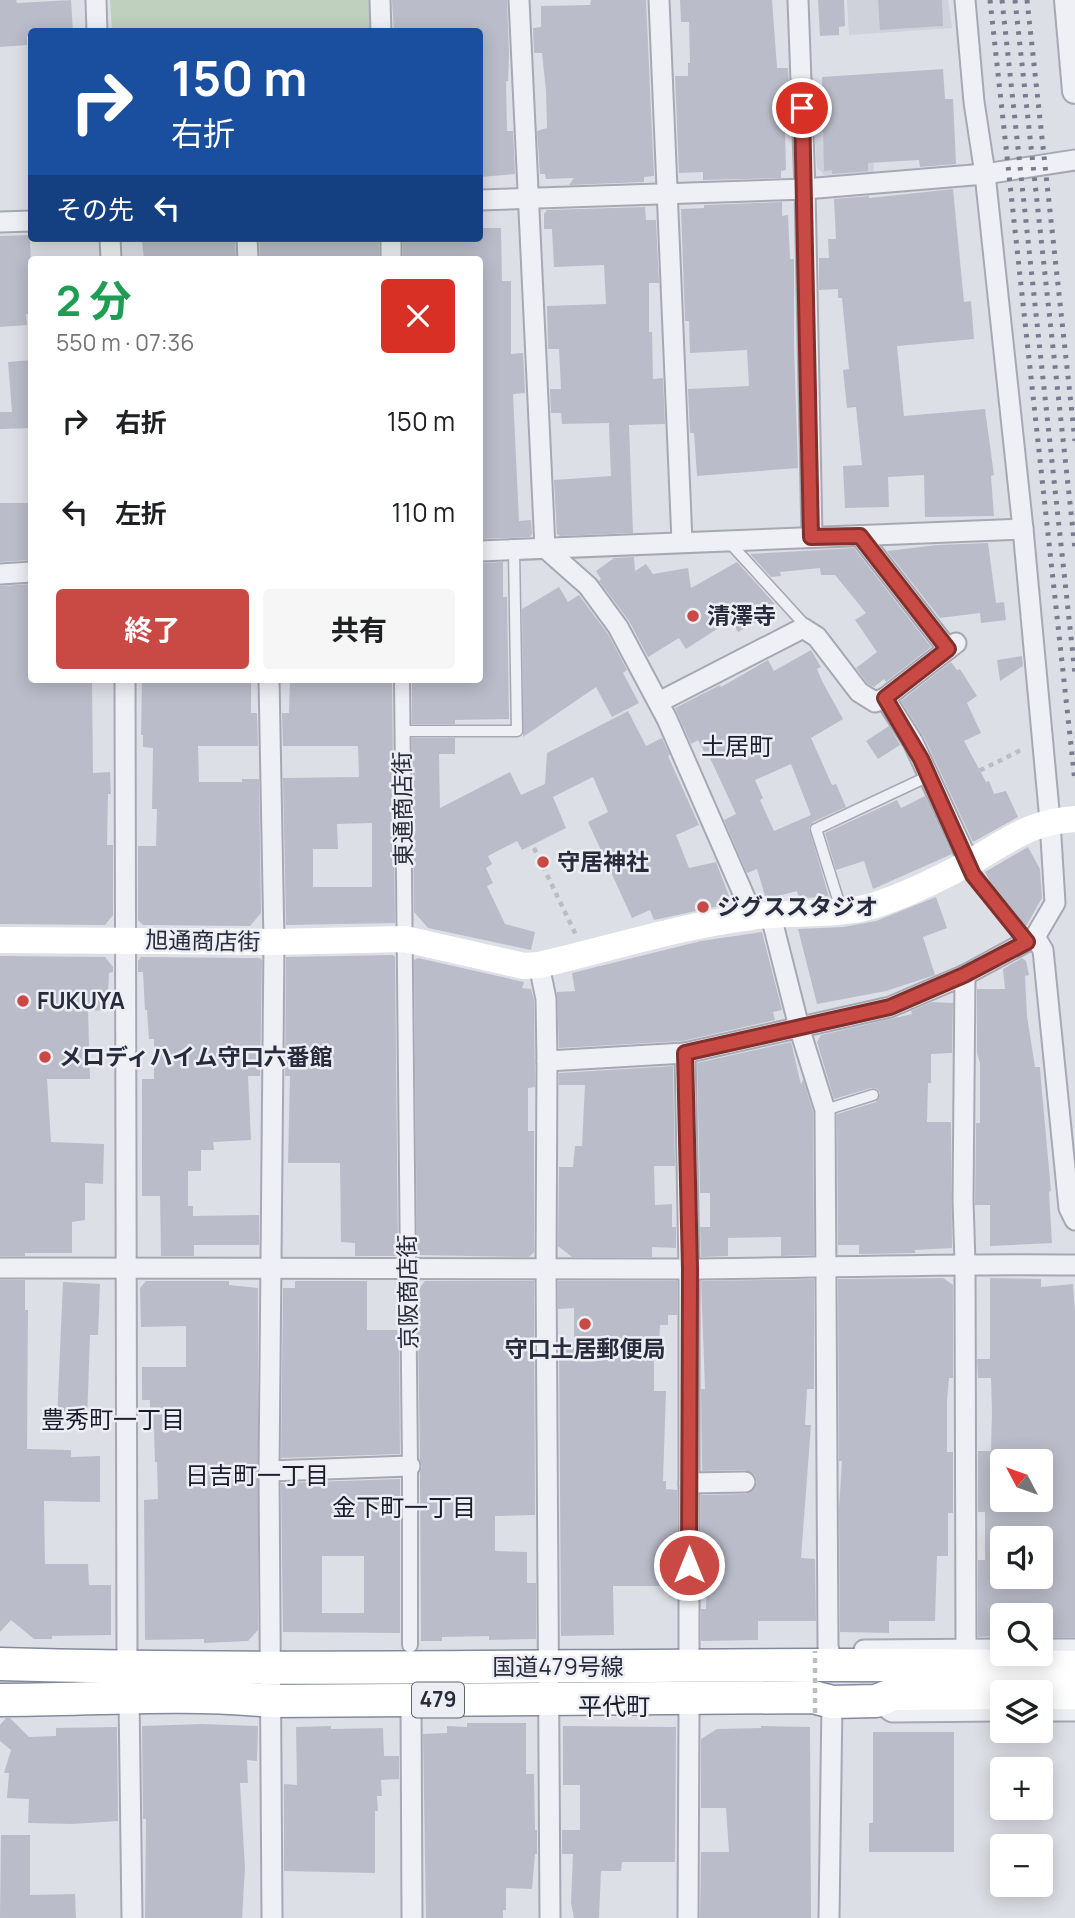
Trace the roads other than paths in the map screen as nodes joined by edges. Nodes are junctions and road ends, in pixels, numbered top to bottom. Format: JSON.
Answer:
{"nodes":[{"id":1,"x":96,"y":0,"type":"edge"},
{"id":2,"x":380,"y":0,"type":"edge"},
{"id":3,"x":519,"y":0,"type":"edge"},
{"id":4,"x":659,"y":0,"type":"edge"},
{"id":5,"x":798,"y":0,"type":"edge"},
{"id":6,"x":965,"y":0,"type":"edge"},
{"id":7,"x":1067,"y":0,"type":"edge"},
{"id":8,"x":97,"y":28,"type":"edge"},
{"id":9,"x":381,"y":28,"type":"edge"},
{"id":10,"x":1075,"y":75,"type":"edge"},
{"id":11,"x":1075,"y":160,"type":"edge"},
{"id":12,"x":985,"y":174,"type":"junction"},
{"id":13,"x":805,"y":189,"type":"junction"},
{"id":14,"x":667,"y":195,"type":"junction"},
{"id":15,"x":529,"y":197,"type":"junction"},
{"id":16,"x":483,"y":200,"type":"edge"},
{"id":17,"x":28,"y":220,"type":"edge"},
{"id":18,"x":0,"y":222,"type":"edge"},
{"id":19,"x":1023,"y":529,"type":"junction"},
{"id":20,"x":860,"y":536,"type":"junction"},
{"id":21,"x":811,"y":537,"type":"junction"},
{"id":22,"x":727,"y":541,"type":"junction"},
{"id":23,"x":682,"y":542,"type":"junction"},
{"id":24,"x":545,"y":548,"type":"junction"},
{"id":25,"x":514,"y":550,"type":"junction"},
{"id":26,"x":483,"y":551,"type":"edge"},
{"id":27,"x":28,"y":572,"type":"edge"},
{"id":28,"x":0,"y":574,"type":"edge"},
{"id":29,"x":803,"y":628,"type":"junction"},
{"id":30,"x":125,"y":683,"type":"edge"},
{"id":31,"x":270,"y":683,"type":"edge"},
{"id":32,"x":402,"y":683,"type":"edge"},
{"id":33,"x":885,"y":698,"type":"junction"},
{"id":34,"x":659,"y":702,"type":"junction"},
{"id":35,"x":402,"y":732,"type":"junction"},
{"id":36,"x":933,"y":784,"type":"junction"},
{"id":37,"x":1062,"y":820,"type":"edge"},
{"id":38,"x":969,"y":863,"type":"junction"},
{"id":39,"x":841,"y":910,"type":"junction"},
{"id":40,"x":762,"y":916,"type":"junction"},
{"id":41,"x":124,"y":939,"type":"junction"},
{"id":42,"x":405,"y":939,"type":"junction"},
{"id":43,"x":0,"y":940,"type":"edge"},
{"id":44,"x":1031,"y":940,"type":"junction"},
{"id":45,"x":274,"y":942,"type":"junction"},
{"id":46,"x":539,"y":965,"type":"junction"},
{"id":47,"x":964,"y":975,"type":"junction"},
{"id":48,"x":799,"y":1027,"type":"junction"},
{"id":49,"x":685,"y":1053,"type":"junction"},
{"id":50,"x":547,"y":1061,"type":"junction"},
{"id":51,"x":873,"y":1095,"type":"dead end"},
{"id":52,"x":825,"y":1110,"type":"junction"},
{"id":53,"x":1075,"y":1220,"type":"edge"},
{"id":54,"x":965,"y":1263,"type":"junction"},
{"id":55,"x":1075,"y":1265,"type":"edge"},
{"id":56,"x":0,"y":1268,"type":"edge"},
{"id":57,"x":270,"y":1268,"type":"junction"},
{"id":58,"x":407,"y":1268,"type":"junction"},
{"id":59,"x":546,"y":1268,"type":"junction"},
{"id":60,"x":827,"y":1268,"type":"junction"},
{"id":61,"x":126,"y":1269,"type":"junction"},
{"id":62,"x":690,"y":1269,"type":"junction"},
{"id":63,"x":411,"y":1466,"type":"junction"},
{"id":64,"x":269,"y":1471,"type":"junction"},
{"id":65,"x":745,"y":1482,"type":"dead end"},
{"id":66,"x":689,"y":1483,"type":"junction"},
{"id":67,"x":966,"y":1648,"type":"junction"},
{"id":68,"x":990,"y":1648,"type":"edge"},
{"id":69,"x":1053,"y":1649,"type":"edge"},
{"id":70,"x":1075,"y":1649,"type":"edge"},
{"id":71,"x":823,"y":1655,"type":"junction"},
{"id":72,"x":409,"y":1656,"type":"junction"},
{"id":73,"x":0,"y":1664,"type":"edge"},
{"id":74,"x":689,"y":1666,"type":"junction"},
{"id":75,"x":549,"y":1667,"type":"junction"},
{"id":76,"x":1075,"y":1667,"type":"edge"},
{"id":77,"x":272,"y":1668,"type":"junction"},
{"id":78,"x":128,"y":1682,"type":"junction"},
{"id":79,"x":990,"y":1693,"type":"edge"},
{"id":80,"x":1053,"y":1693,"type":"edge"},
{"id":81,"x":1075,"y":1693,"type":"edge"},
{"id":82,"x":548,"y":1699,"type":"junction"},
{"id":83,"x":686,"y":1699,"type":"junction"},
{"id":84,"x":0,"y":1700,"type":"edge"},
{"id":85,"x":411,"y":1700,"type":"junction"},
{"id":86,"x":876,"y":1700,"type":"junction"},
{"id":87,"x":272,"y":1701,"type":"junction"},
{"id":88,"x":823,"y":1707,"type":"junction"},
{"id":89,"x":990,"y":1711,"type":"edge"},
{"id":90,"x":1053,"y":1711,"type":"edge"},
{"id":91,"x":1075,"y":1711,"type":"edge"},
{"id":92,"x":132,"y":1918,"type":"edge"},
{"id":93,"x":272,"y":1918,"type":"edge"},
{"id":94,"x":412,"y":1918,"type":"edge"},
{"id":95,"x":550,"y":1918,"type":"edge"},
{"id":96,"x":688,"y":1918,"type":"edge"},
{"id":97,"x":829,"y":1918,"type":"edge"}],
"edges":[{"from":1,"to":8,"type":"street"},
{"from":2,"to":9,"type":"street"},
{"from":3,"to":15,"type":"street"},
{"from":4,"to":14,"type":"street"},
{"from":5,"to":13,"type":"street"},
{"from":6,"to":12,"type":"street"},
{"from":7,"to":10,"type":"street"},
{"from":11,"to":12,"type":"street"},
{"from":12,"to":13,"type":"street"},
{"from":12,"to":19,"type":"street"},
{"from":13,"to":14,"type":"street"},
{"from":13,"to":21,"type":"street"},
{"from":14,"to":15,"type":"street"},
{"from":14,"to":23,"type":"street"},
{"from":15,"to":16,"type":"street"},
{"from":15,"to":24,"type":"street"},
{"from":17,"to":18,"type":"street"},
{"from":19,"to":20,"type":"street"},
{"from":19,"to":37,"type":"street"},
{"from":20,"to":21,"type":"street"},
{"from":20,"to":33,"type":"street"},
{"from":21,"to":22,"type":"street"},
{"from":22,"to":23,"type":"street"},
{"from":22,"to":29,"type":"lane"},
{"from":23,"to":24,"type":"street"},
{"from":24,"to":25,"type":"street"},
{"from":24,"to":34,"type":"street"},
{"from":25,"to":26,"type":"street"},
{"from":25,"to":35,"type":"lane"},
{"from":27,"to":28,"type":"street"},
{"from":29,"to":33,"type":"street"},
{"from":29,"to":34,"type":"street"},
{"from":30,"to":41,"type":"street"},
{"from":31,"to":45,"type":"street"},
{"from":32,"to":35,"type":"street","name":"東通商店街"},
{"from":33,"to":36,"type":"street"},
{"from":34,"to":40,"type":"street"},
{"from":35,"to":42,"type":"street","name":"東通商店街"},
{"from":36,"to":38,"type":"street"},
{"from":36,"to":39,"type":"lane"},
{"from":37,"to":38,"type":"main road","name":"旭通商店街"},
{"from":37,"to":44,"type":"street"},
{"from":38,"to":39,"type":"main road","name":"旭通商店街"},
{"from":38,"to":44,"type":"lane"},
{"from":39,"to":40,"type":"main road","name":"旭通商店街"},
{"from":40,"to":46,"type":"main road","name":"旭通商店街"},
{"from":40,"to":48,"type":"street"},
{"from":41,"to":43,"type":"main road","name":"旭通商店街"},
{"from":41,"to":45,"type":"main road","name":"旭通商店街"},
{"from":41,"to":61,"type":"street"},
{"from":42,"to":45,"type":"main road","name":"旭通商店街"},
{"from":42,"to":46,"type":"main road","name":"旭通商店街"},
{"from":42,"to":58,"type":"street","name":"京阪商店街"},
{"from":44,"to":47,"type":"street"},
{"from":44,"to":53,"type":"street"},
{"from":45,"to":57,"type":"street"},
{"from":46,"to":50,"type":"street"},
{"from":47,"to":48,"type":"street"},
{"from":47,"to":54,"type":"street"},
{"from":48,"to":49,"type":"street"},
{"from":48,"to":52,"type":"street"},
{"from":49,"to":50,"type":"street"},
{"from":49,"to":62,"type":"street"},
{"from":50,"to":59,"type":"street"},
{"from":51,"to":52,"type":"lane"},
{"from":52,"to":60,"type":"street"},
{"from":54,"to":55,"type":"street"},
{"from":54,"to":60,"type":"street"},
{"from":54,"to":67,"type":"street"},
{"from":56,"to":61,"type":"street"},
{"from":57,"to":58,"type":"street"},
{"from":57,"to":61,"type":"street"},
{"from":57,"to":64,"type":"street"},
{"from":58,"to":59,"type":"street"},
{"from":58,"to":63,"type":"street","name":"京阪商店街"},
{"from":59,"to":62,"type":"street"},
{"from":59,"to":75,"type":"street"},
{"from":60,"to":62,"type":"street"},
{"from":60,"to":71,"type":"street"},
{"from":61,"to":78,"type":"street"},
{"from":62,"to":66,"type":"street"},
{"from":63,"to":64,"type":"street"},
{"from":63,"to":72,"type":"street","name":"京阪商店街"},
{"from":64,"to":77,"type":"street"},
{"from":65,"to":66,"type":"street"},
{"from":66,"to":74,"type":"street"},
{"from":67,"to":68,"type":"street"},
{"from":67,"to":71,"type":"street"},
{"from":69,"to":70,"type":"street"},
{"from":71,"to":74,"type":"highway","name":"国道479号線","number":"479"},
{"from":71,"to":76,"type":"highway","name":"国道479号線","number":"479"},
{"from":72,"to":75,"type":"highway","name":"国道479号線","number":"479"},
{"from":72,"to":77,"type":"highway","name":"国道479号線","number":"479"},
{"from":73,"to":78,"type":"highway","name":"国道479号線","number":"479"},
{"from":74,"to":75,"type":"highway","name":"国道479号線","number":"479"},
{"from":75,"to":82,"type":"street"},
{"from":77,"to":78,"type":"highway","name":"国道479号線","number":"479"},
{"from":77,"to":87,"type":"street"},
{"from":78,"to":84,"type":"highway","name":"国道479号線","number":"479"},
{"from":78,"to":87,"type":"highway","name":"国道479号線","number":"479"},
{"from":78,"to":92,"type":"street"},
{"from":79,"to":86,"type":"highway","name":"国道479号線","number":"479"},
{"from":80,"to":81,"type":"highway"},
{"from":82,"to":83,"type":"highway","name":"国道479号線","number":"479"},
{"from":82,"to":85,"type":"highway","name":"国道479号線","number":"479"},
{"from":82,"to":95,"type":"street"},
{"from":83,"to":88,"type":"highway","name":"国道479号線","number":"479"},
{"from":83,"to":96,"type":"street"},
{"from":85,"to":87,"type":"highway","name":"国道479号線","number":"479"},
{"from":85,"to":94,"type":"street"},
{"from":86,"to":88,"type":"highway","name":"国道479号線","number":"479"},
{"from":86,"to":89,"type":"street"},
{"from":87,"to":93,"type":"street"},
{"from":88,"to":97,"type":"street"},
{"from":90,"to":91,"type":"street"}]}
